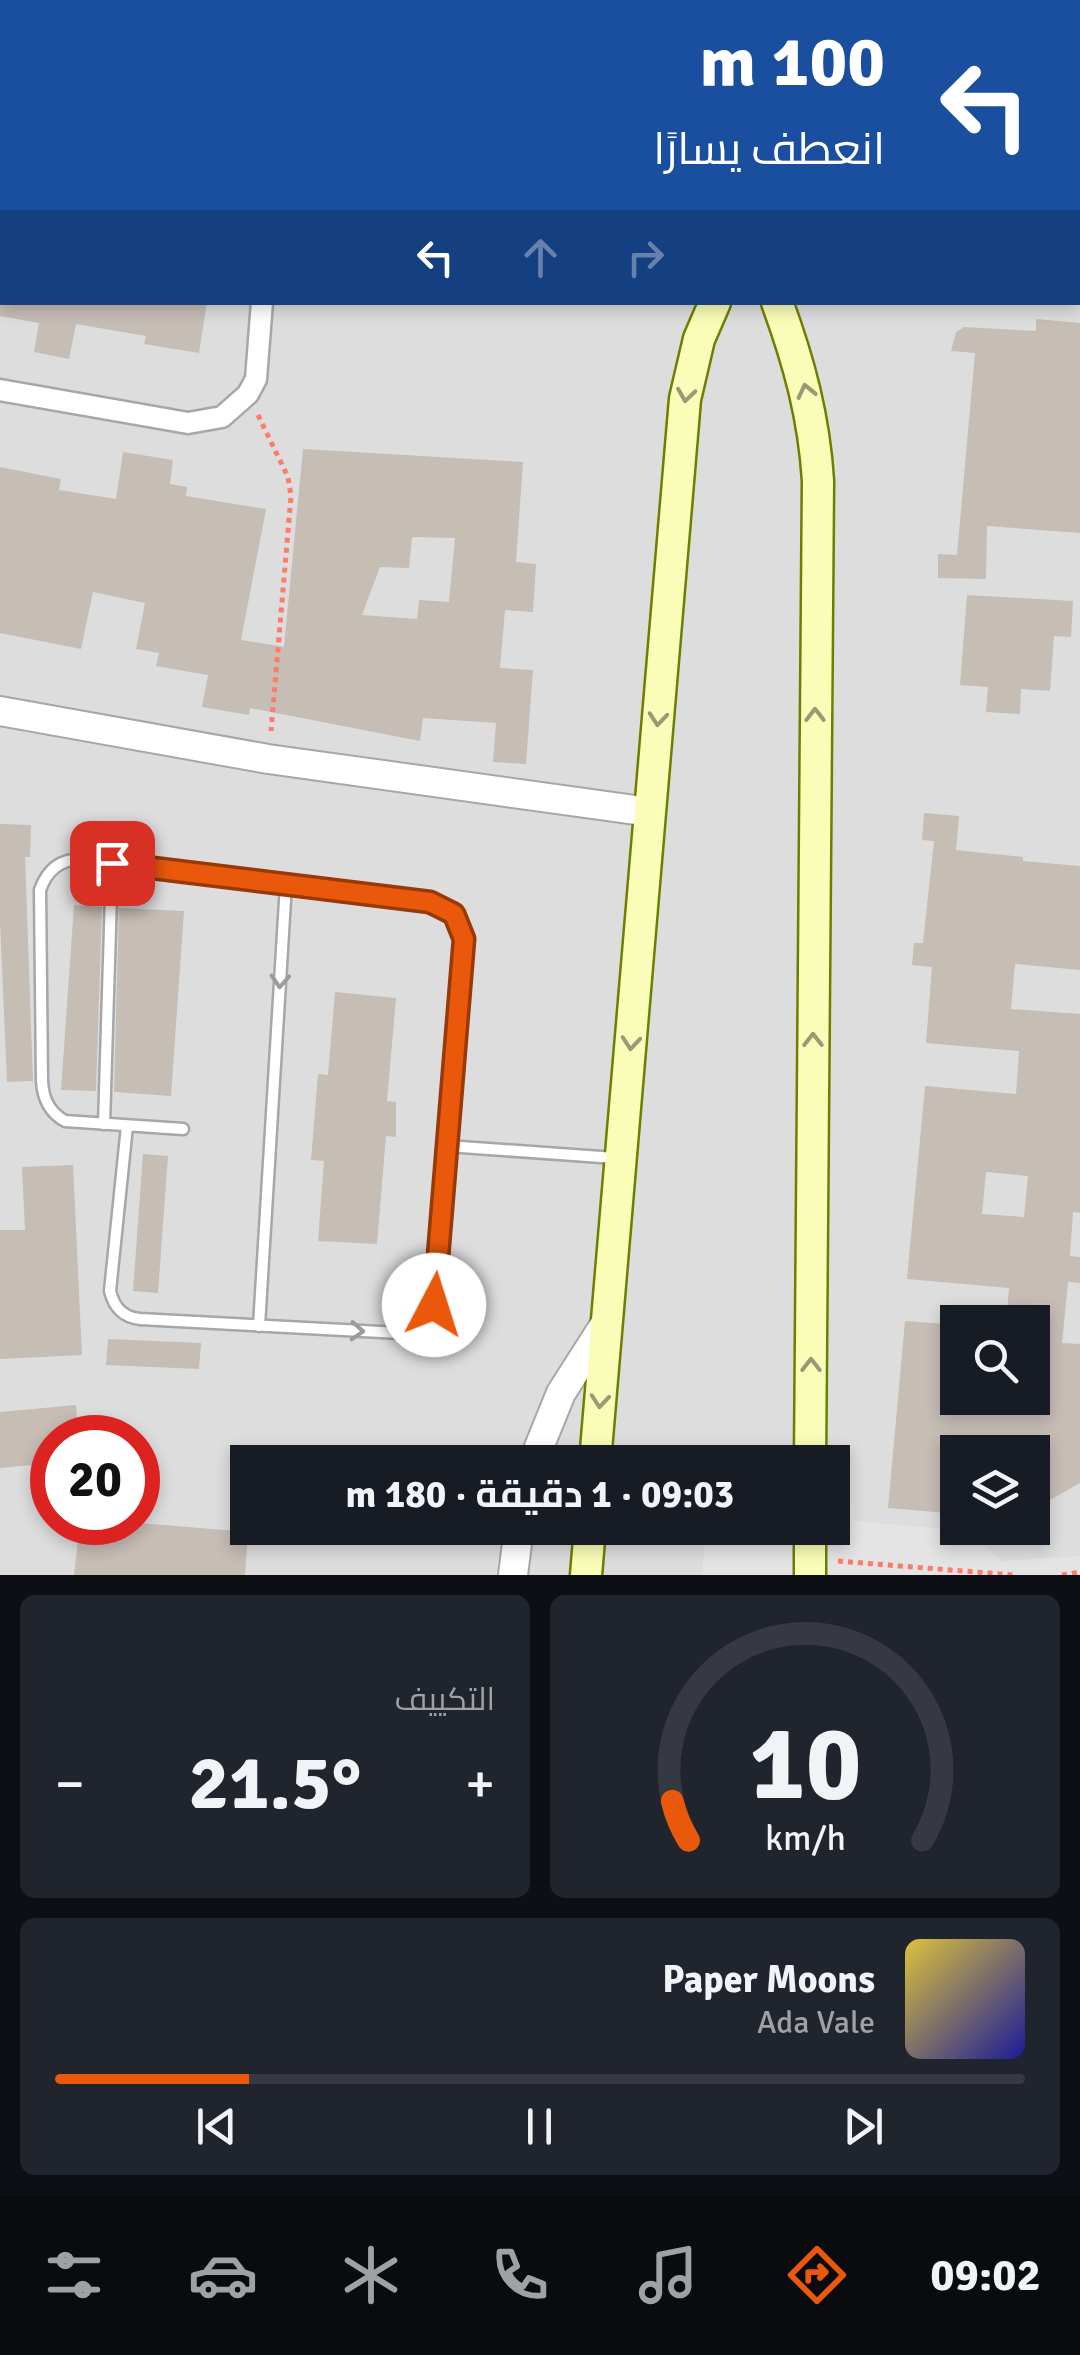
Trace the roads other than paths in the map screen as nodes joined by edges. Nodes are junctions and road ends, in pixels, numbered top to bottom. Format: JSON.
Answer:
{"nodes":[{"id":1,"x":262,"y":305,"type":"edge"},
{"id":2,"x":713,"y":305,"type":"edge"},
{"id":3,"x":778,"y":305,"type":"edge"},
{"id":4,"x":0,"y":390,"type":"edge"},
{"id":5,"x":0,"y":710,"type":"edge"},
{"id":6,"x":650,"y":812,"type":"junction"},
{"id":7,"x":112,"y":863,"type":"junction"},
{"id":8,"x":286,"y":884,"type":"junction"},
{"id":9,"x":104,"y":1124,"type":"junction"},
{"id":10,"x":127,"y":1126,"type":"junction"},
{"id":11,"x":183,"y":1129,"type":"dead end"},
{"id":12,"x":448,"y":1146,"type":"junction"},
{"id":13,"x":621,"y":1159,"type":"junction"},
{"id":14,"x":607,"y":1322,"type":"junction"},
{"id":15,"x":259,"y":1326,"type":"junction"},
{"id":16,"x":540,"y":1445,"type":"edge"},
{"id":17,"x":596,"y":1445,"type":"edge"},
{"id":18,"x":810,"y":1445,"type":"edge"},
{"id":19,"x":516,"y":1545,"type":"edge"},
{"id":20,"x":589,"y":1545,"type":"edge"},
{"id":21,"x":513,"y":1575,"type":"edge"},
{"id":22,"x":586,"y":1575,"type":"edge"}],
"edges":[{"from":1,"to":4,"type":"street"},
{"from":2,"to":6,"type":"main road","one_way":true},
{"from":18,"to":3,"type":"main road","one_way":true},
{"from":5,"to":6,"type":"street"},
{"from":6,"to":13,"type":"main road","one_way":true},
{"from":7,"to":8,"type":"lane"},
{"from":7,"to":9,"type":"lane"},
{"from":7,"to":9,"type":"lane"},
{"from":8,"to":12,"type":"lane"},
{"from":8,"to":15,"type":"lane","one_way":true},
{"from":9,"to":10,"type":"lane"},
{"from":10,"to":11,"type":"lane"},
{"from":10,"to":15,"type":"lane"},
{"from":12,"to":13,"type":"lane"},
{"from":15,"to":12,"type":"lane","one_way":true},
{"from":13,"to":14,"type":"main road"},
{"from":14,"to":16,"type":"street"},
{"from":14,"to":17,"type":"main road","one_way":true},
{"from":19,"to":21,"type":"street"},
{"from":20,"to":22,"type":"main road"}]}
